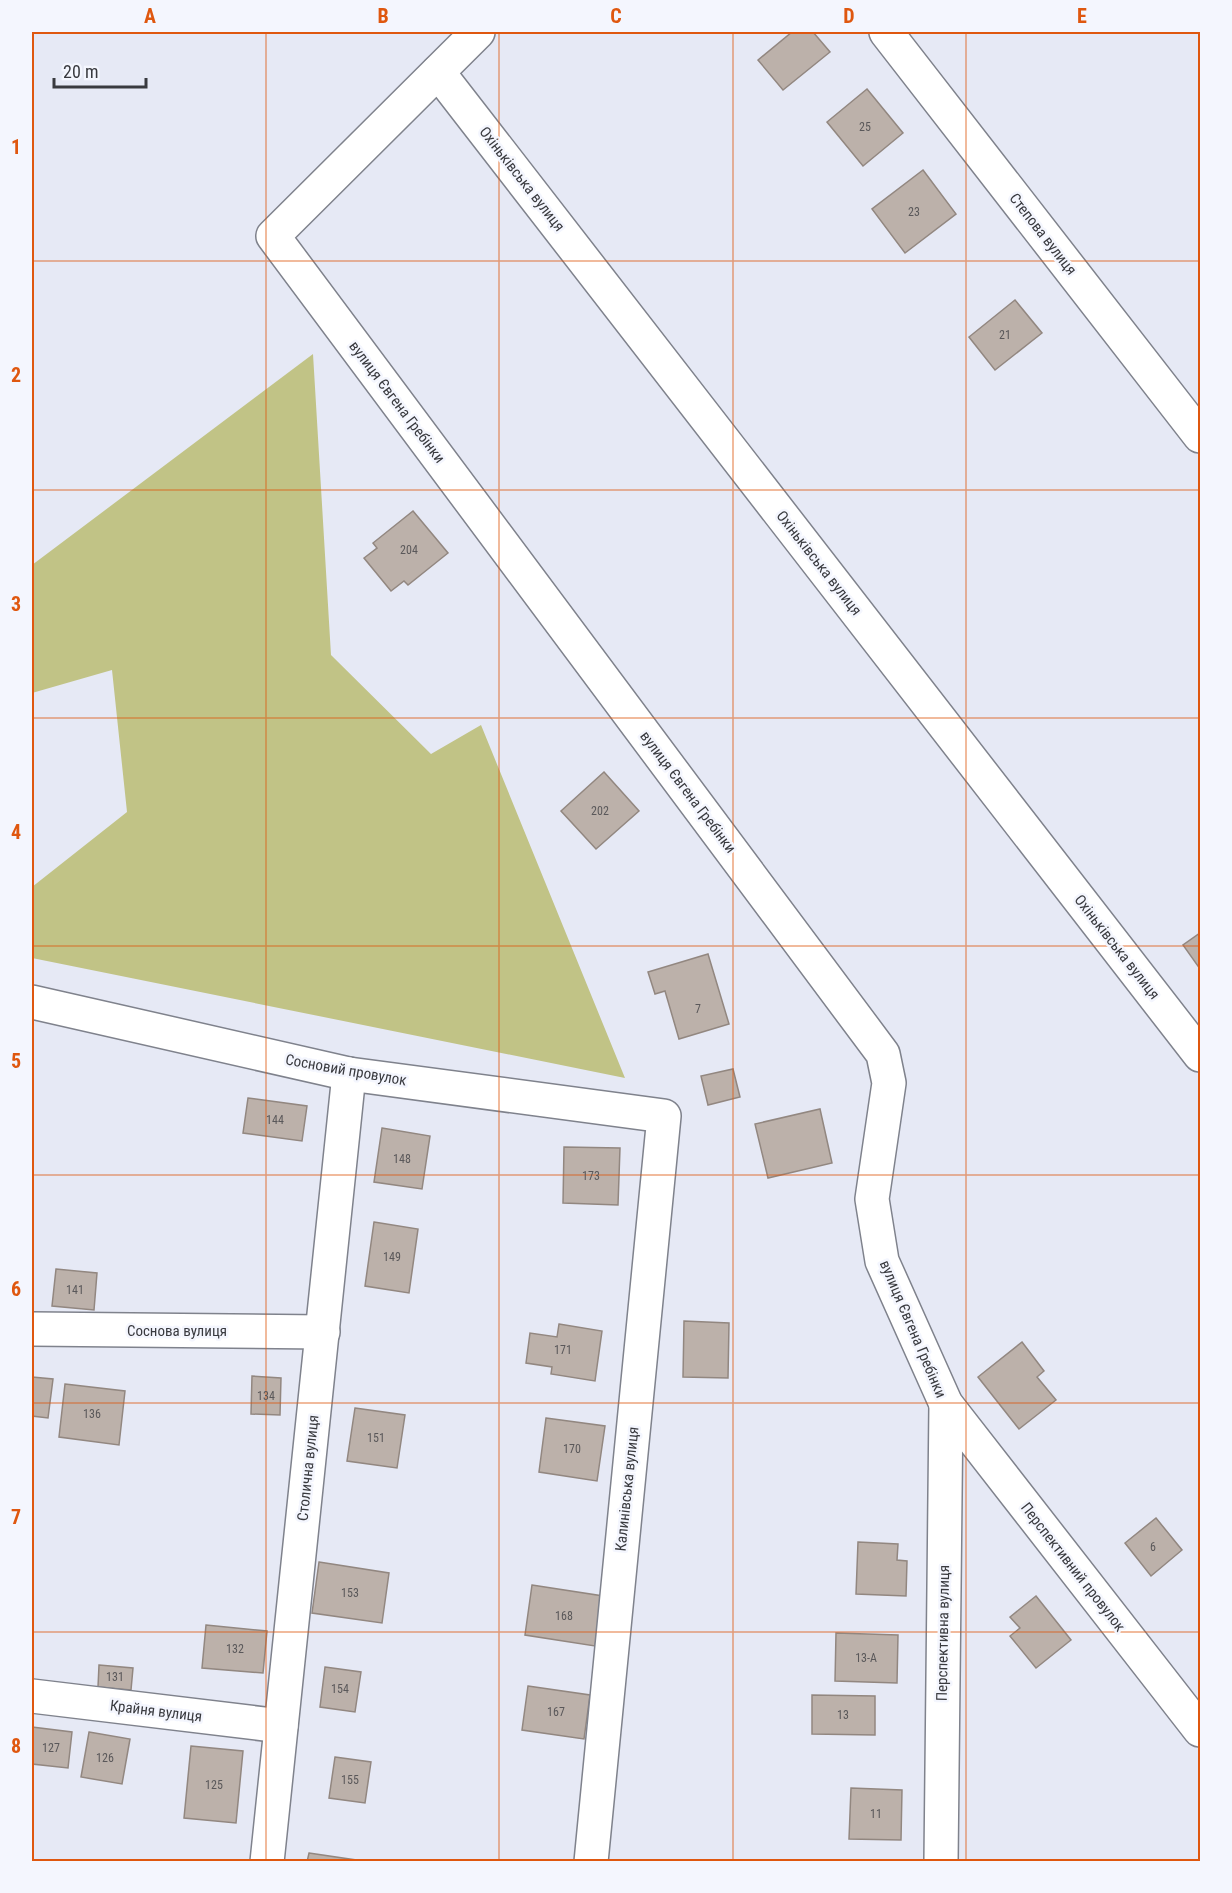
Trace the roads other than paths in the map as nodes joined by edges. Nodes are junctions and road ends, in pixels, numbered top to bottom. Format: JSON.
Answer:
{"nodes":[{"id":1,"x":478,"y":32,"type":"edge"},
{"id":2,"x":886,"y":32,"type":"edge"},
{"id":3,"x":438,"y":72,"type":"junction"},
{"id":4,"x":1200,"y":436,"type":"edge"},
{"id":5,"x":32,"y":1002,"type":"edge"},
{"id":6,"x":1200,"y":1055,"type":"edge"},
{"id":7,"x":349,"y":1074,"type":"junction"},
{"id":8,"x":664,"y":1116,"type":"joint"},
{"id":9,"x":32,"y":1329,"type":"edge"},
{"id":10,"x":322,"y":1332,"type":"junction"},
{"id":11,"x":946,"y":1404,"type":"junction"},
{"id":12,"x":32,"y":1696,"type":"edge"},
{"id":13,"x":281,"y":1726,"type":"junction"},
{"id":14,"x":1200,"y":1730,"type":"edge"},
{"id":15,"x":267,"y":1862,"type":"edge"},
{"id":16,"x":591,"y":1862,"type":"edge"},
{"id":17,"x":941,"y":1862,"type":"edge"}],
"edges":[{"from":1,"to":3,"type":"street"},
{"from":2,"to":4,"type":"street","name":"Степова вулиця"},
{"from":3,"to":6,"type":"street","name":"Охіньківська вулиця"},
{"from":3,"to":11,"type":"street","name":"вулиця Євгена Гребінки"},
{"from":5,"to":7,"type":"street","name":"Сосновий провулок"},
{"from":7,"to":8,"type":"street","name":"Сосновий провулок"},
{"from":7,"to":10,"type":"street","name":"Столична вулиця"},
{"from":8,"to":16,"type":"street","name":"Калинівська вулиця"},
{"from":9,"to":10,"type":"street","name":"Соснова вулиця"},
{"from":10,"to":13,"type":"street","name":"Столична вулиця"},
{"from":11,"to":14,"type":"street","name":"Перспективний провулок"},
{"from":11,"to":17,"type":"street","name":"Перспективна вулиця"},
{"from":12,"to":13,"type":"street","name":"Крайня вулиця"},
{"from":13,"to":15,"type":"street","name":"Столична вулиця"}]}
